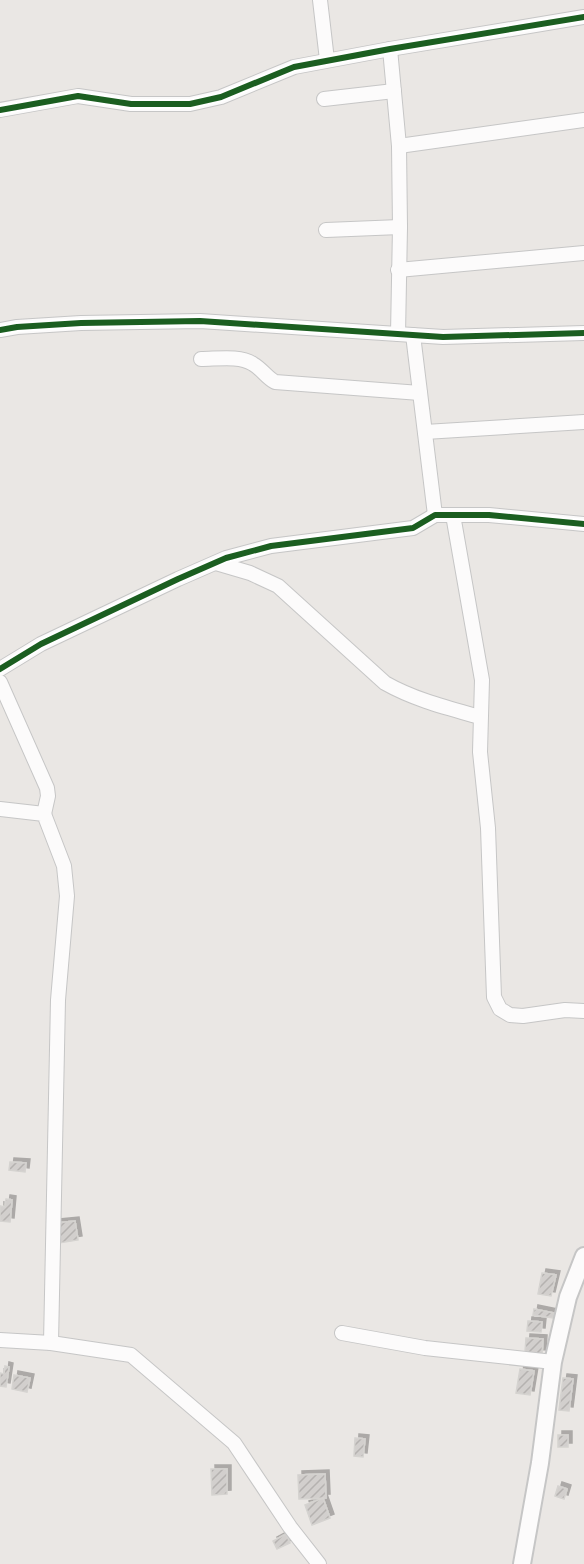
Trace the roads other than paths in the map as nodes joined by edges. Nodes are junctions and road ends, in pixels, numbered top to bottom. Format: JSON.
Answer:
{"nodes":[{"id":1,"x":320,"y":0,"type":"edge"},
{"id":2,"x":584,"y":17,"type":"edge"},
{"id":3,"x":390,"y":49,"type":"junction"},
{"id":4,"x":327,"y":60,"type":"junction"},
{"id":5,"x":394,"y":91,"type":"junction"},
{"id":6,"x":324,"y":99,"type":"dead end"},
{"id":7,"x":0,"y":110,"type":"edge"},
{"id":8,"x":584,"y":120,"type":"edge"},
{"id":9,"x":399,"y":146,"type":"junction"},
{"id":10,"x":400,"y":227,"type":"junction"},
{"id":11,"x":326,"y":230,"type":"dead end"},
{"id":12,"x":584,"y":253,"type":"edge"},
{"id":13,"x":398,"y":270,"type":"junction"},
{"id":14,"x":0,"y":330,"type":"edge"},
{"id":15,"x":584,"y":333,"type":"edge"},
{"id":16,"x":398,"y":334,"type":"junction"},
{"id":17,"x":413,"y":335,"type":"junction"},
{"id":18,"x":201,"y":359,"type":"dead end"},
{"id":19,"x":420,"y":393,"type":"junction"},
{"id":20,"x":584,"y":422,"type":"edge"},
{"id":21,"x":425,"y":432,"type":"junction"},
{"id":22,"x":435,"y":515,"type":"junction"},
{"id":23,"x":453,"y":515,"type":"junction"},
{"id":24,"x":584,"y":524,"type":"edge"},
{"id":25,"x":216,"y":563,"type":"junction"},
{"id":26,"x":0,"y":669,"type":"edge"},
{"id":27,"x":0,"y":682,"type":"edge"},
{"id":28,"x":480,"y":717,"type":"junction"},
{"id":29,"x":0,"y":809,"type":"edge"},
{"id":30,"x":44,"y":814,"type":"junction"},
{"id":31,"x":584,"y":1011,"type":"edge"},
{"id":32,"x":584,"y":1256,"type":"edge"},
{"id":33,"x":342,"y":1333,"type":"dead end"},
{"id":34,"x":0,"y":1340,"type":"edge"},
{"id":35,"x":51,"y":1343,"type":"junction"},
{"id":36,"x":553,"y":1362,"type":"junction"},
{"id":37,"x":319,"y":1564,"type":"edge"},
{"id":38,"x":522,"y":1564,"type":"edge"}],
"edges":[{"from":1,"to":4,"type":"street"},
{"from":2,"to":3,"type":"street"},
{"from":3,"to":4,"type":"street"},
{"from":3,"to":5,"type":"street"},
{"from":4,"to":7,"type":"street"},
{"from":5,"to":6,"type":"street"},
{"from":5,"to":9,"type":"street"},
{"from":8,"to":9,"type":"street"},
{"from":9,"to":10,"type":"street"},
{"from":10,"to":11,"type":"street"},
{"from":10,"to":13,"type":"street"},
{"from":12,"to":13,"type":"street"},
{"from":13,"to":16,"type":"street"},
{"from":14,"to":16,"type":"street"},
{"from":15,"to":17,"type":"street"},
{"from":16,"to":17,"type":"street"},
{"from":17,"to":19,"type":"street"},
{"from":18,"to":19,"type":"street"},
{"from":19,"to":21,"type":"street"},
{"from":20,"to":21,"type":"street"},
{"from":21,"to":22,"type":"street"},
{"from":22,"to":23,"type":"street"},
{"from":22,"to":25,"type":"street"},
{"from":23,"to":24,"type":"street"},
{"from":23,"to":28,"type":"street"},
{"from":25,"to":26,"type":"street"},
{"from":25,"to":28,"type":"street"},
{"from":27,"to":30,"type":"street"},
{"from":28,"to":31,"type":"street"},
{"from":29,"to":30,"type":"street"},
{"from":30,"to":35,"type":"street"},
{"from":32,"to":36,"type":"street"},
{"from":33,"to":36,"type":"street"},
{"from":34,"to":35,"type":"street"},
{"from":35,"to":37,"type":"street"},
{"from":36,"to":38,"type":"street"}]}
